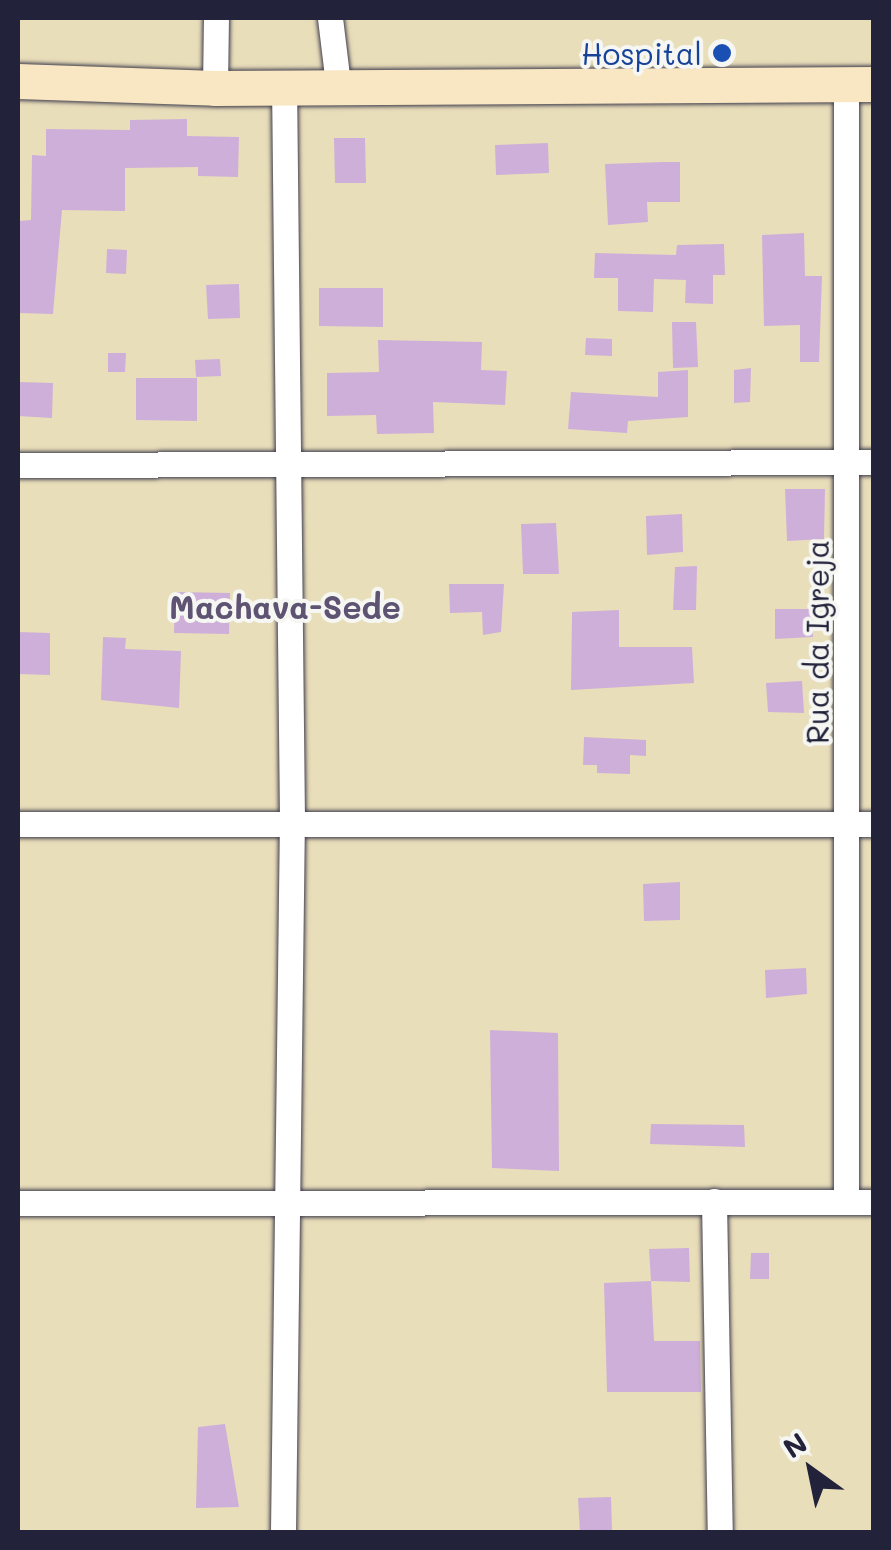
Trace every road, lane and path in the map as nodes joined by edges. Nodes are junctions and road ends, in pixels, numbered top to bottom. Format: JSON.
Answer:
{"nodes":[{"id":1,"x":216,"y":18,"type":"edge"},
{"id":2,"x":330,"y":18,"type":"edge"},
{"id":3,"x":18,"y":81,"type":"edge"},
{"id":4,"x":860,"y":83,"type":"edge"},
{"id":5,"x":338,"y":84,"type":"junction"},
{"id":6,"x":284,"y":86,"type":"junction"},
{"id":7,"x":215,"y":88,"type":"junction"},
{"id":8,"x":862,"y":463,"type":"edge"},
{"id":9,"x":18,"y":465,"type":"edge"},
{"id":10,"x":292,"y":466,"type":"junction"},
{"id":11,"x":292,"y":820,"type":"junction"},
{"id":12,"x":18,"y":824,"type":"edge"},
{"id":13,"x":861,"y":824,"type":"edge"},
{"id":14,"x":290,"y":1198,"type":"junction"},
{"id":15,"x":846,"y":1200,"type":"junction"},
{"id":16,"x":714,"y":1201,"type":"junction"},
{"id":17,"x":874,"y":1202,"type":"edge"},
{"id":18,"x":18,"y":1203,"type":"edge"},
{"id":19,"x":283,"y":1532,"type":"edge"},
{"id":20,"x":720,"y":1532,"type":"edge"}],
"edges":[{"from":1,"to":7,"type":"street"},
{"from":2,"to":5,"type":"street"},
{"from":3,"to":7,"type":"main road"},
{"from":4,"to":5,"type":"main road"},
{"from":4,"to":8,"type":"street","name":"Rua da Igreja"},
{"from":5,"to":6,"type":"main road"},
{"from":6,"to":7,"type":"main road"},
{"from":6,"to":10,"type":"street"},
{"from":8,"to":10,"type":"street"},
{"from":8,"to":13,"type":"street","name":"Rua da Igreja"},
{"from":9,"to":10,"type":"street"},
{"from":10,"to":11,"type":"street"},
{"from":11,"to":12,"type":"street"},
{"from":11,"to":13,"type":"street"},
{"from":11,"to":14,"type":"street"},
{"from":13,"to":15,"type":"street","name":"Rua da Igreja"},
{"from":14,"to":16,"type":"street"},
{"from":14,"to":18,"type":"street"},
{"from":14,"to":19,"type":"street"},
{"from":15,"to":16,"type":"street"},
{"from":15,"to":17,"type":"street"},
{"from":16,"to":20,"type":"street"}]}
